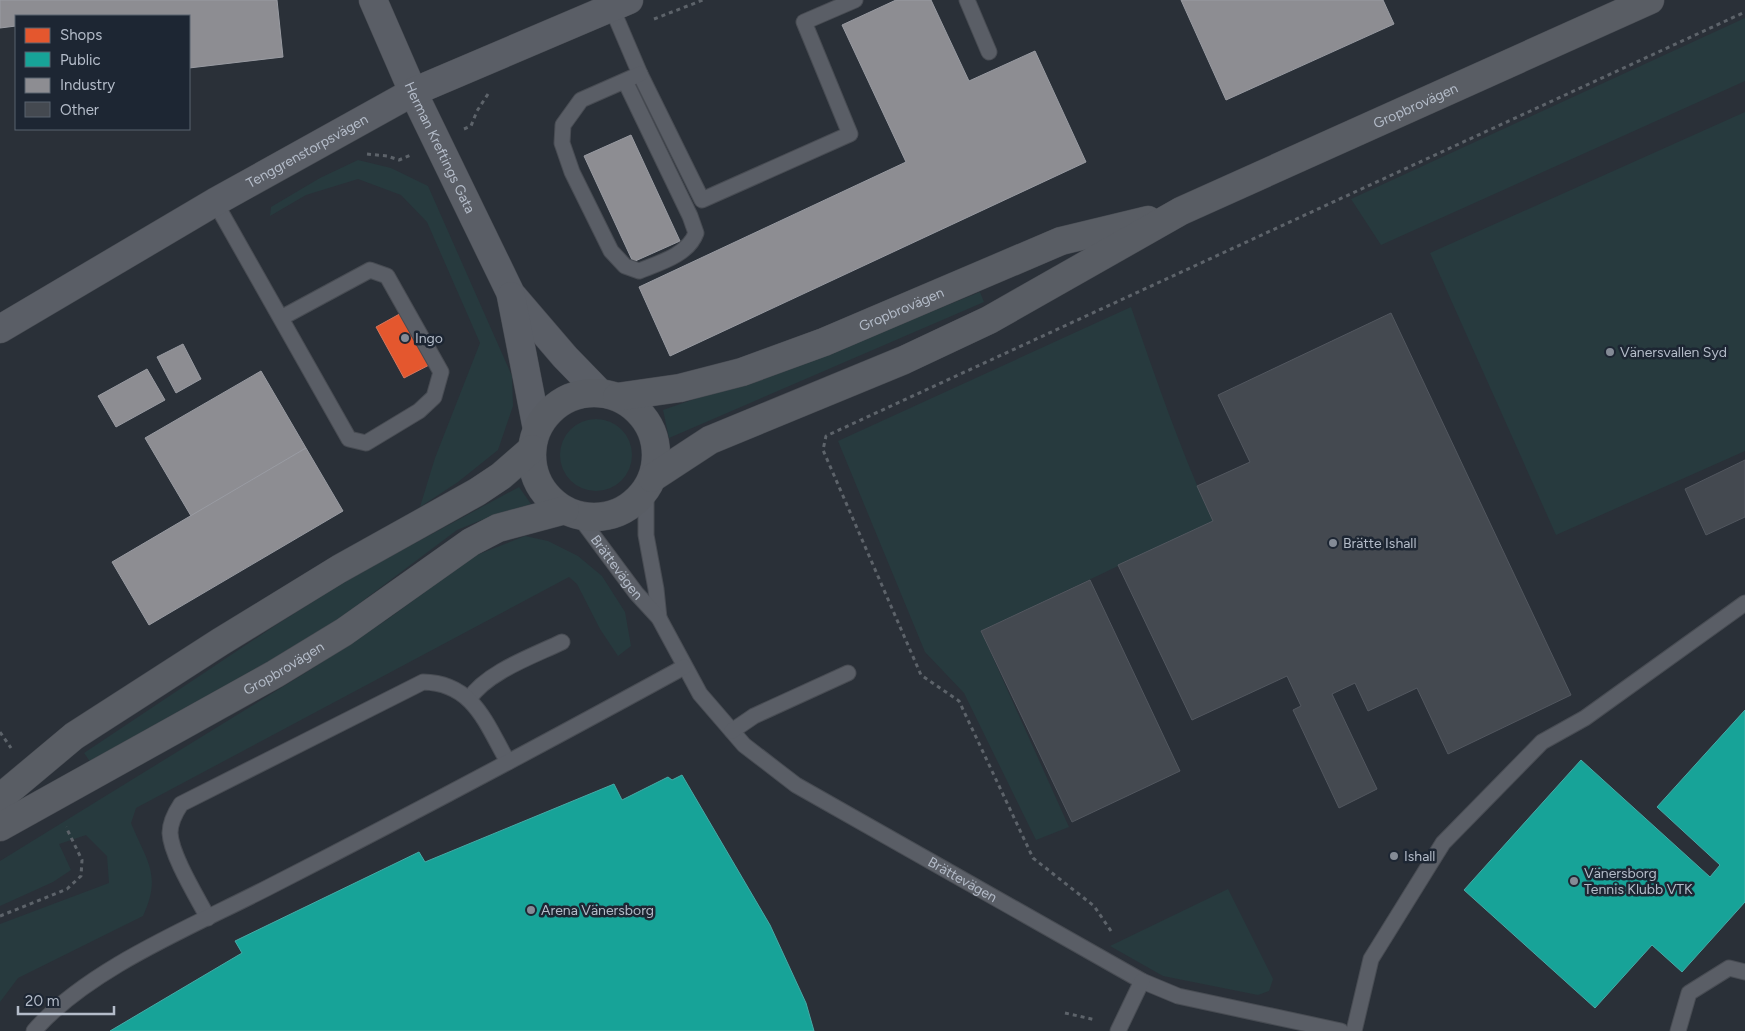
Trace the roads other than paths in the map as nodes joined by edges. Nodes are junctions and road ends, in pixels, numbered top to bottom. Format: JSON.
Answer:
{"nodes":[{"id":1,"x":372,"y":0,"type":"edge"},
{"id":2,"x":855,"y":0,"type":"edge"},
{"id":3,"x":967,"y":0,"type":"edge"},
{"id":4,"x":1650,"y":0,"type":"edge"},
{"id":5,"x":620,"y":3,"type":"edge"},
{"id":6,"x":989,"y":52,"type":"dead end"},
{"id":7,"x":640,"y":74,"type":"junction"},
{"id":8,"x":624,"y":81,"type":"junction"},
{"id":9,"x":413,"y":92,"type":"junction"},
{"id":10,"x":215,"y":202,"type":"junction"},
{"id":11,"x":1181,"y":211,"type":"junction"},
{"id":12,"x":511,"y":294,"type":"junction"},
{"id":13,"x":281,"y":318,"type":"junction"},
{"id":14,"x":0,"y":329,"type":"edge"},
{"id":15,"x":608,"y":395,"type":"junction"},
{"id":16,"x":534,"y":439,"type":"junction"},
{"id":17,"x":649,"y":484,"type":"junction"},
{"id":18,"x":571,"y":513,"type":"junction"},
{"id":19,"x":1745,"y":603,"type":"edge"},
{"id":20,"x":659,"y":618,"type":"junction"},
{"id":21,"x":562,"y":642,"type":"dead end"},
{"id":22,"x":684,"y":667,"type":"junction"},
{"id":23,"x":848,"y":673,"type":"dead end"},
{"id":24,"x":469,"y":699,"type":"junction"},
{"id":25,"x":732,"y":732,"type":"junction"},
{"id":26,"x":508,"y":762,"type":"junction"},
{"id":27,"x":0,"y":798,"type":"edge"},
{"id":28,"x":0,"y":826,"type":"edge"},
{"id":29,"x":208,"y":918,"type":"junction"},
{"id":30,"x":1745,"y":972,"type":"edge"},
{"id":31,"x":1142,"y":981,"type":"junction"},
{"id":32,"x":34,"y":1031,"type":"edge"},
{"id":33,"x":1118,"y":1031,"type":"edge"},
{"id":34,"x":1340,"y":1031,"type":"edge"},
{"id":35,"x":1354,"y":1031,"type":"edge"},
{"id":36,"x":1678,"y":1031,"type":"edge"}],
"edges":[{"from":1,"to":9,"type":"street","name":"Herman Kreftings Gata"},
{"from":2,"to":7,"type":"lane"},
{"from":3,"to":6,"type":"lane"},
{"from":4,"to":11,"type":"street","name":"Gropbrovägen"},
{"from":5,"to":7,"type":"lane"},
{"from":5,"to":9,"type":"street","name":"Tenggrenstorpsvägen"},
{"from":7,"to":8,"type":"lane"},
{"from":8,"to":8,"type":"lane"},
{"from":9,"to":10,"type":"street","name":"Tenggrenstorpsvägen"},
{"from":9,"to":12,"type":"street","name":"Herman Kreftings Gata"},
{"from":10,"to":13,"type":"lane"},
{"from":10,"to":14,"type":"street","name":"Tenggrenstorpsvägen"},
{"from":11,"to":15,"type":"street","name":"Gropbrovägen"},
{"from":11,"to":17,"type":"street","name":"Gropbrovägen"},
{"from":12,"to":15,"type":"street","name":"Herman Kreftings Gata"},
{"from":12,"to":16,"type":"street","name":"Herman Kreftings Gata"},
{"from":13,"to":13,"type":"lane"},
{"from":15,"to":16,"type":"street"},
{"from":15,"to":17,"type":"street"},
{"from":16,"to":18,"type":"street"},
{"from":16,"to":27,"type":"street"},
{"from":17,"to":18,"type":"street"},
{"from":17,"to":20,"type":"lane","name":"Brättevägen"},
{"from":18,"to":20,"type":"lane","name":"Brättevägen"},
{"from":18,"to":28,"type":"street","name":"Gropbrovägen"},
{"from":19,"to":35,"type":"lane"},
{"from":20,"to":22,"type":"lane","name":"Brättevägen"},
{"from":21,"to":24,"type":"lane"},
{"from":22,"to":25,"type":"lane","name":"Brättevägen"},
{"from":22,"to":26,"type":"lane"},
{"from":23,"to":25,"type":"lane"},
{"from":24,"to":26,"type":"lane"},
{"from":24,"to":29,"type":"lane"},
{"from":25,"to":31,"type":"lane","name":"Brättevägen"},
{"from":26,"to":29,"type":"lane"},
{"from":29,"to":32,"type":"lane"},
{"from":30,"to":36,"type":"lane"},
{"from":31,"to":33,"type":"lane"},
{"from":31,"to":34,"type":"lane","name":"Brättevägen"}]}
